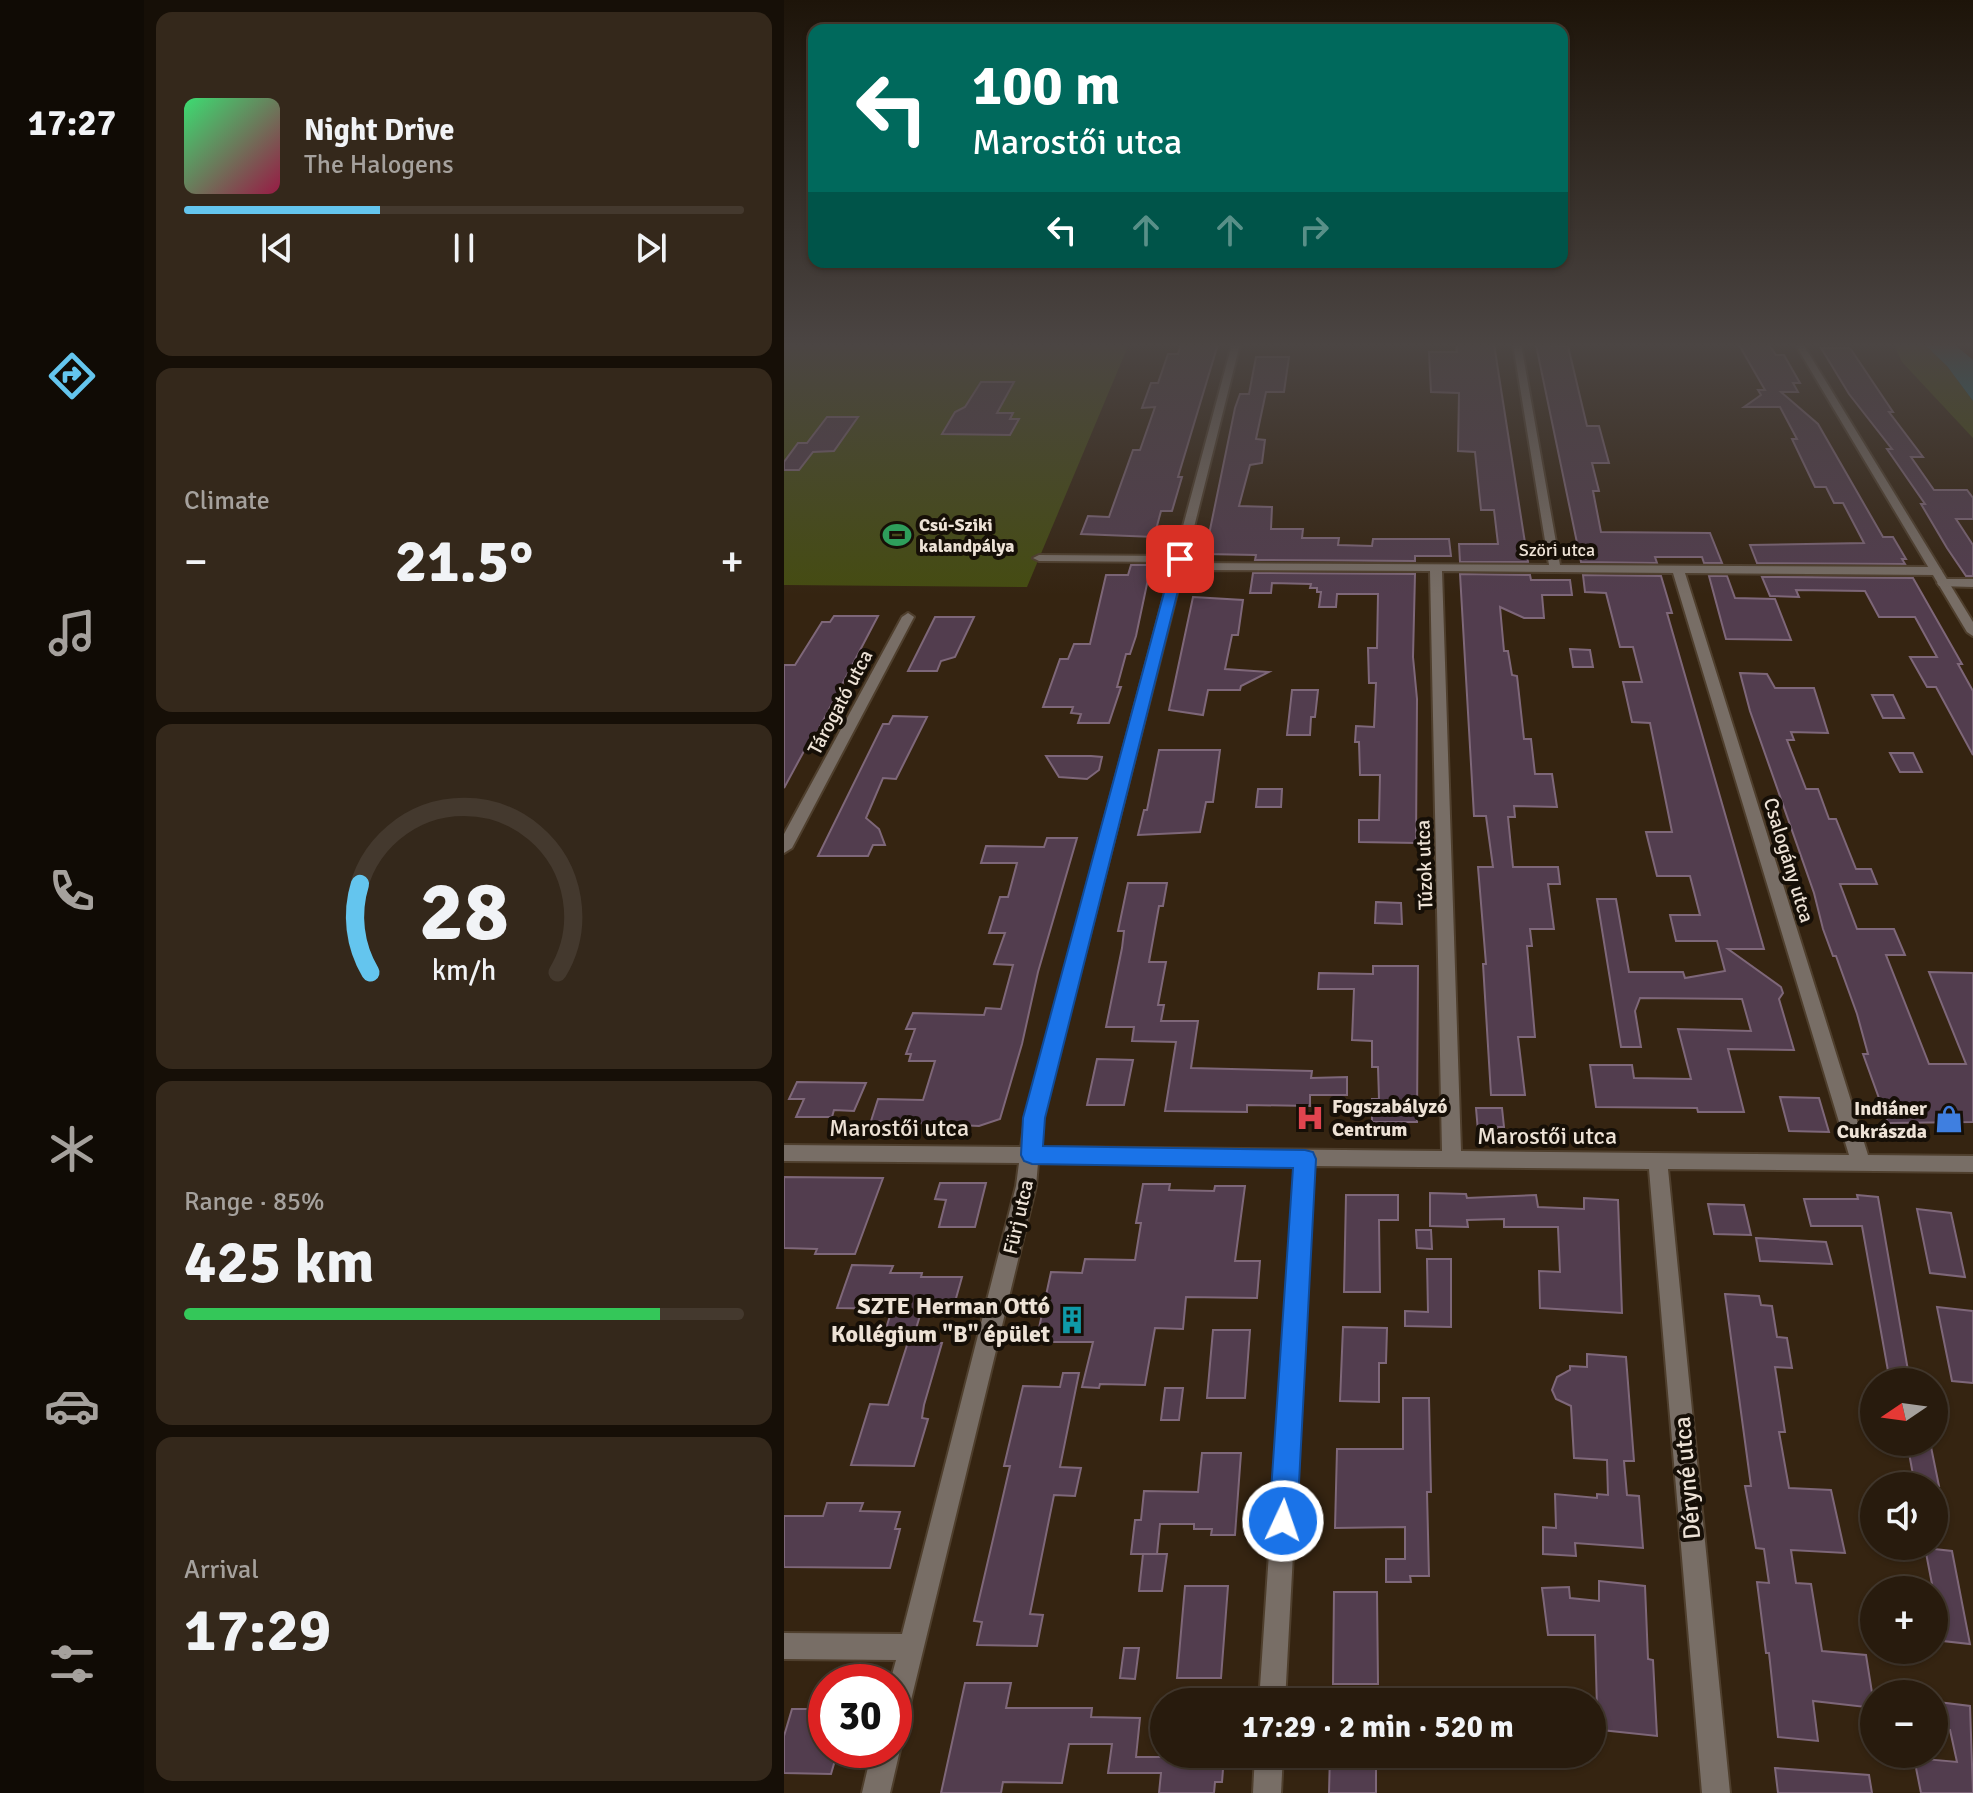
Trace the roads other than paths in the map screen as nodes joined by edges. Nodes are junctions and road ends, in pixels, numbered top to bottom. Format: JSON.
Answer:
{"nodes":[{"id":1,"x":1214,"y":428,"type":"edge"},
{"id":2,"x":1531,"y":428,"type":"edge"},
{"id":3,"x":1849,"y":428,"type":"edge"},
{"id":4,"x":1039,"y":558,"type":"dead end"},
{"id":5,"x":1179,"y":562,"type":"junction"},
{"id":6,"x":1436,"y":567,"type":"junction"},
{"id":7,"x":1555,"y":568,"type":"junction"},
{"id":8,"x":1678,"y":569,"type":"junction"},
{"id":9,"x":1936,"y":571,"type":"junction"},
{"id":10,"x":1943,"y":583,"type":"junction"},
{"id":11,"x":1973,"y":583,"type":"edge"},
{"id":12,"x":908,"y":617,"type":"dead end"},
{"id":13,"x":1973,"y":632,"type":"edge"},
{"id":14,"x":784,"y":848,"type":"edge"},
{"id":15,"x":784,"y":1153,"type":"edge"},
{"id":16,"x":1032,"y":1155,"type":"junction"},
{"id":17,"x":1305,"y":1159,"type":"junction"},
{"id":18,"x":1452,"y":1161,"type":"junction"},
{"id":19,"x":1658,"y":1162,"type":"junction"},
{"id":20,"x":1861,"y":1163,"type":"junction"},
{"id":21,"x":1973,"y":1164,"type":"edge"},
{"id":22,"x":784,"y":1646,"type":"edge"},
{"id":23,"x":911,"y":1647,"type":"junction"},
{"id":24,"x":907,"y":1664,"type":"edge"},
{"id":25,"x":1273,"y":1688,"type":"edge"},
{"id":26,"x":882,"y":1768,"type":"edge"},
{"id":27,"x":1268,"y":1768,"type":"edge"},
{"id":28,"x":876,"y":1793,"type":"edge"},
{"id":29,"x":1267,"y":1793,"type":"edge"},
{"id":30,"x":1716,"y":1793,"type":"edge"}],
"edges":[{"from":1,"to":5,"type":"street","name":"Fürj utca"},
{"from":2,"to":7,"type":"street"},
{"from":3,"to":9,"type":"street"},
{"from":4,"to":5,"type":"street","name":"Szöri utca"},
{"from":5,"to":6,"type":"street","name":"Szöri utca"},
{"from":5,"to":16,"type":"street","name":"Fürj utca"},
{"from":6,"to":7,"type":"street","name":"Szöri utca"},
{"from":6,"to":18,"type":"street","name":"Túzok utca"},
{"from":7,"to":8,"type":"street","name":"Szöri utca"},
{"from":8,"to":9,"type":"street","name":"Szöri utca"},
{"from":8,"to":20,"type":"street","name":"Csalogány utca"},
{"from":9,"to":10,"type":"street"},
{"from":10,"to":11,"type":"street"},
{"from":10,"to":13,"type":"street"},
{"from":12,"to":14,"type":"street","name":"Tárogató utca"},
{"from":15,"to":16,"type":"street","name":"Marostői utca"},
{"from":16,"to":17,"type":"street","name":"Marostői utca"},
{"from":16,"to":23,"type":"street","name":"Fürj utca"},
{"from":17,"to":18,"type":"street","name":"Marostői utca"},
{"from":17,"to":25,"type":"street"},
{"from":18,"to":19,"type":"street","name":"Marostői utca"},
{"from":19,"to":20,"type":"street","name":"Marostői utca"},
{"from":19,"to":30,"type":"street","name":"Déryné utca"},
{"from":20,"to":21,"type":"street","name":"Marostői utca"},
{"from":22,"to":23,"type":"street"},
{"from":23,"to":24,"type":"street","name":"Fürj utca"},
{"from":26,"to":28,"type":"street"},
{"from":27,"to":29,"type":"street"}]}
